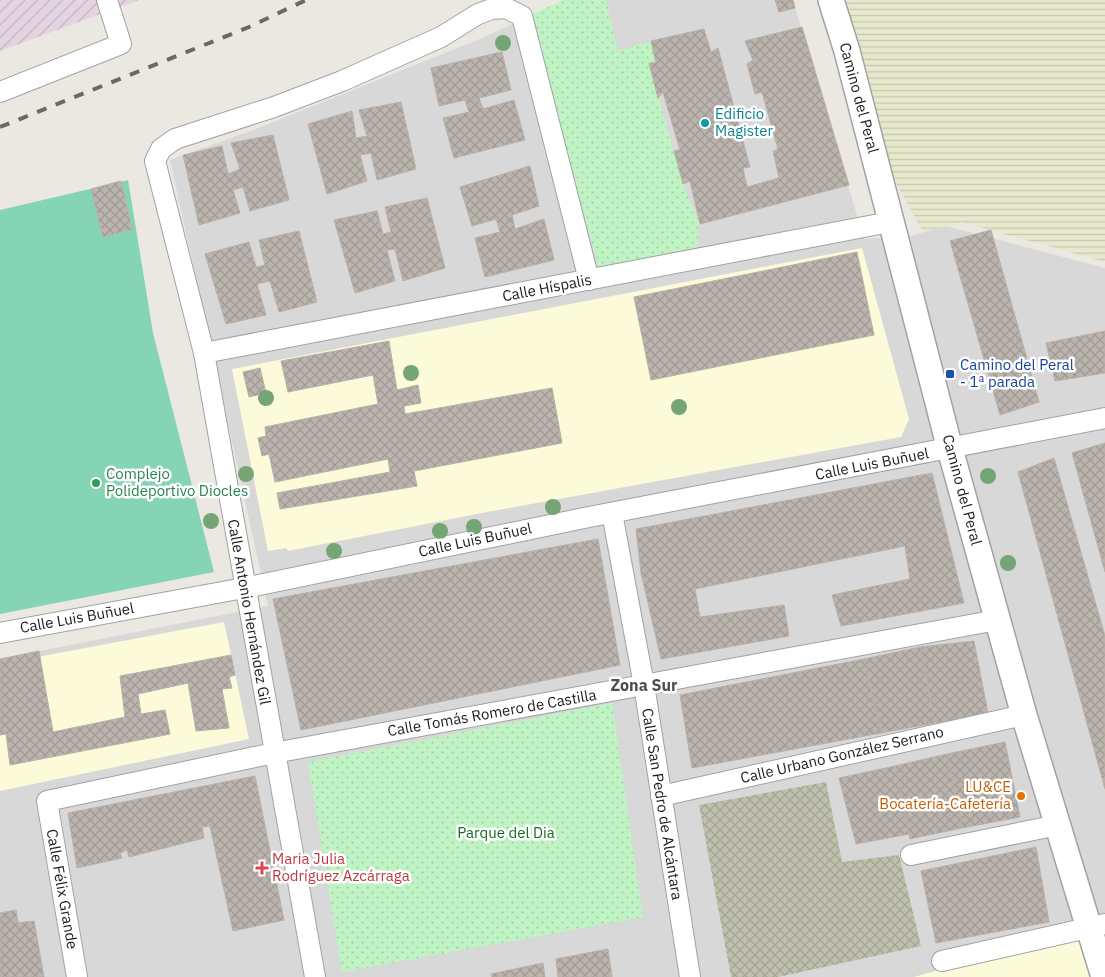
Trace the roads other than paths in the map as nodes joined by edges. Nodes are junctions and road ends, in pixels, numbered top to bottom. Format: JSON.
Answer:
{"nodes":[{"id":1,"x":107,"y":0,"type":"edge"},
{"id":2,"x":831,"y":0,"type":"edge"},
{"id":3,"x":0,"y":92,"type":"edge"},
{"id":4,"x":890,"y":222,"type":"junction"},
{"id":5,"x":589,"y":280,"type":"junction"},
{"id":6,"x":204,"y":353,"type":"junction"},
{"id":7,"x":1105,"y":418,"type":"edge"},
{"id":8,"x":950,"y":449,"type":"junction"},
{"id":9,"x":612,"y":513,"type":"junction"},
{"id":10,"x":244,"y":588,"type":"junction"},
{"id":11,"x":997,"y":620,"type":"junction"},
{"id":12,"x":0,"y":632,"type":"edge"},
{"id":13,"x":644,"y":684,"type":"junction"},
{"id":14,"x":1024,"y":715,"type":"junction"},
{"id":15,"x":274,"y":753,"type":"junction"},
{"id":16,"x":661,"y":796,"type":"junction"},
{"id":17,"x":46,"y":801,"type":"joint"},
{"id":18,"x":1058,"y":825,"type":"junction"},
{"id":19,"x":911,"y":855,"type":"dead end"},
{"id":20,"x":1097,"y":926,"type":"edge"},
{"id":21,"x":942,"y":960,"type":"dead end"},
{"id":22,"x":77,"y":977,"type":"edge"},
{"id":23,"x":315,"y":977,"type":"edge"},
{"id":24,"x":690,"y":977,"type":"edge"},
{"id":25,"x":1104,"y":977,"type":"edge"}],
"edges":[{"from":1,"to":3,"type":"street"},
{"from":2,"to":4,"type":"street","name":"Camino del Peral"},
{"from":4,"to":5,"type":"street","name":"Calle Híspalis"},
{"from":4,"to":8,"type":"street","name":"Camino del Peral"},
{"from":5,"to":6,"type":"street","name":"Calle Híspalis"},
{"from":5,"to":6,"type":"street","name":"Calle Antonio Hernández Gil"},
{"from":6,"to":10,"type":"street","name":"Calle Antonio Hernández Gil"},
{"from":7,"to":8,"type":"street","name":"Calle Luis Buñuel"},
{"from":8,"to":9,"type":"street","name":"Calle Luis Buñuel"},
{"from":8,"to":11,"type":"street","name":"Camino del Peral"},
{"from":9,"to":10,"type":"street","name":"Calle Luis Buñuel"},
{"from":9,"to":13,"type":"street","name":"Calle San Pedro de Alcántara"},
{"from":10,"to":12,"type":"street","name":"Calle Luis Buñuel"},
{"from":10,"to":15,"type":"street","name":"Calle Antonio Hernández Gil"},
{"from":11,"to":13,"type":"street","name":"Calle Tomás Romero de Castilla"},
{"from":11,"to":14,"type":"street","name":"Camino del Peral"},
{"from":13,"to":15,"type":"street","name":"Calle Tomás Romero de Castilla"},
{"from":13,"to":16,"type":"street","name":"Calle San Pedro de Alcántara"},
{"from":14,"to":16,"type":"street","name":"Calle Urbano González Serrano"},
{"from":14,"to":18,"type":"street","name":"Camino del Peral"},
{"from":15,"to":17,"type":"street","name":"Calle Tomás Romero de Castilla"},
{"from":15,"to":23,"type":"street","name":"Calle Antonio Hernández Gil"},
{"from":16,"to":24,"type":"street","name":"Calle San Pedro de Alcántara"},
{"from":17,"to":22,"type":"street","name":"Calle Félix Grande"},
{"from":18,"to":19,"type":"street"},
{"from":18,"to":20,"type":"street","name":"Camino del Peral"},
{"from":20,"to":21,"type":"street"},
{"from":20,"to":25,"type":"street","name":"Camino del Peral"}]}
